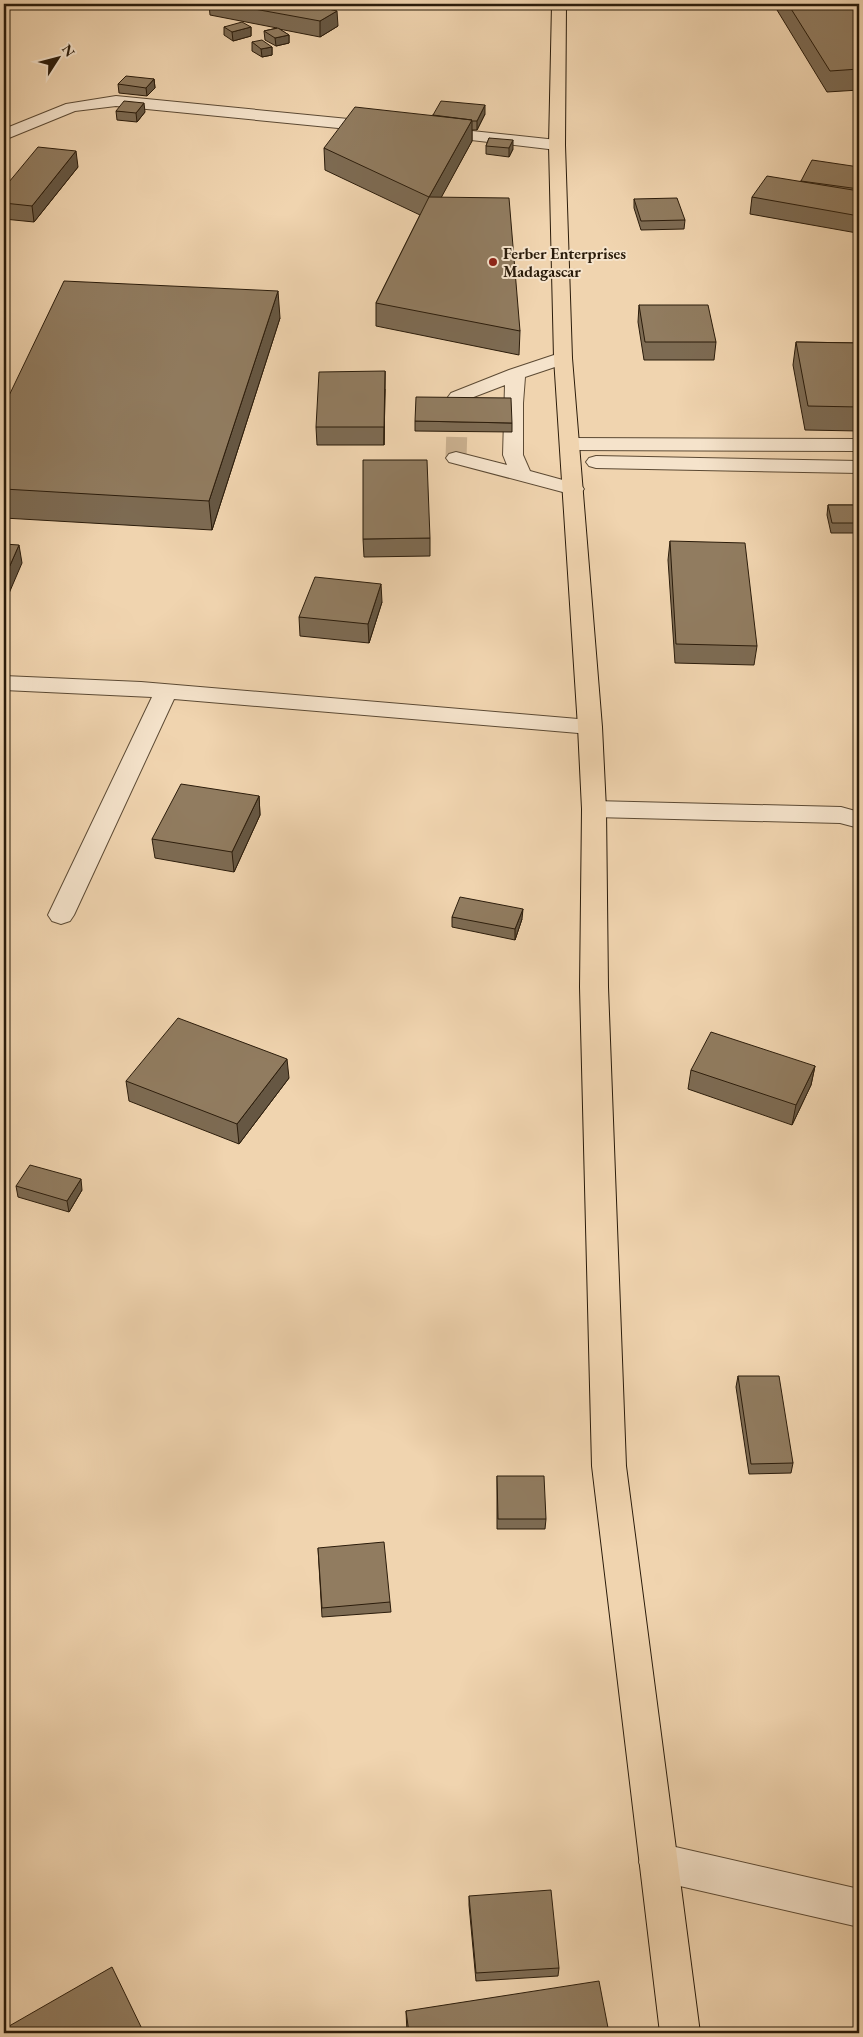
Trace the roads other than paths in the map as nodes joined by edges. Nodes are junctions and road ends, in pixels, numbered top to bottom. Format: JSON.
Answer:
{"nodes":[{"id":1,"x":559,"y":4,"type":"edge"},
{"id":2,"x":390,"y":128,"type":"edge"},
{"id":3,"x":420,"y":131,"type":"edge"},
{"id":4,"x":4,"y":135,"type":"edge"},
{"id":5,"x":557,"y":144,"type":"junction"},
{"id":6,"x":564,"y":358,"type":"junction"},
{"id":7,"x":516,"y":374,"type":"junction"},
{"id":8,"x":458,"y":398,"type":"edge"},
{"id":9,"x":859,"y":445,"type":"edge"},
{"id":10,"x":571,"y":453,"type":"junction"},
{"id":11,"x":456,"y":458,"type":"dead end"},
{"id":12,"x":859,"y":467,"type":"edge"},
{"id":13,"x":522,"y":475,"type":"junction"},
{"id":14,"x":574,"y":489,"type":"junction"},
{"id":15,"x":4,"y":683,"type":"edge"},
{"id":16,"x":166,"y":691,"type":"junction"},
{"id":17,"x":590,"y":727,"type":"junction"},
{"id":18,"x":594,"y":809,"type":"junction"},
{"id":19,"x":859,"y":820,"type":"edge"},
{"id":20,"x":61,"y":915,"type":"dead end"},
{"id":21,"x":658,"y":1862,"type":"junction"},
{"id":22,"x":859,"y":1908,"type":"edge"},
{"id":23,"x":680,"y":2033,"type":"edge"}],
"edges":[{"from":1,"to":5,"type":"main road"},
{"from":2,"to":4,"type":"street"},
{"from":3,"to":5,"type":"street"},
{"from":5,"to":6,"type":"main road"},
{"from":6,"to":7,"type":"street"},
{"from":6,"to":10,"type":"main road"},
{"from":7,"to":8,"type":"street"},
{"from":7,"to":13,"type":"street"},
{"from":9,"to":10,"type":"street"},
{"from":10,"to":12,"type":"street"},
{"from":10,"to":14,"type":"main road"},
{"from":11,"to":13,"type":"street"},
{"from":13,"to":14,"type":"street"},
{"from":14,"to":17,"type":"main road"},
{"from":15,"to":16,"type":"street"},
{"from":16,"to":17,"type":"street"},
{"from":16,"to":20,"type":"street"},
{"from":17,"to":18,"type":"main road"},
{"from":18,"to":19,"type":"street"},
{"from":18,"to":21,"type":"main road"},
{"from":21,"to":22,"type":"street"},
{"from":21,"to":23,"type":"main road"}]}
